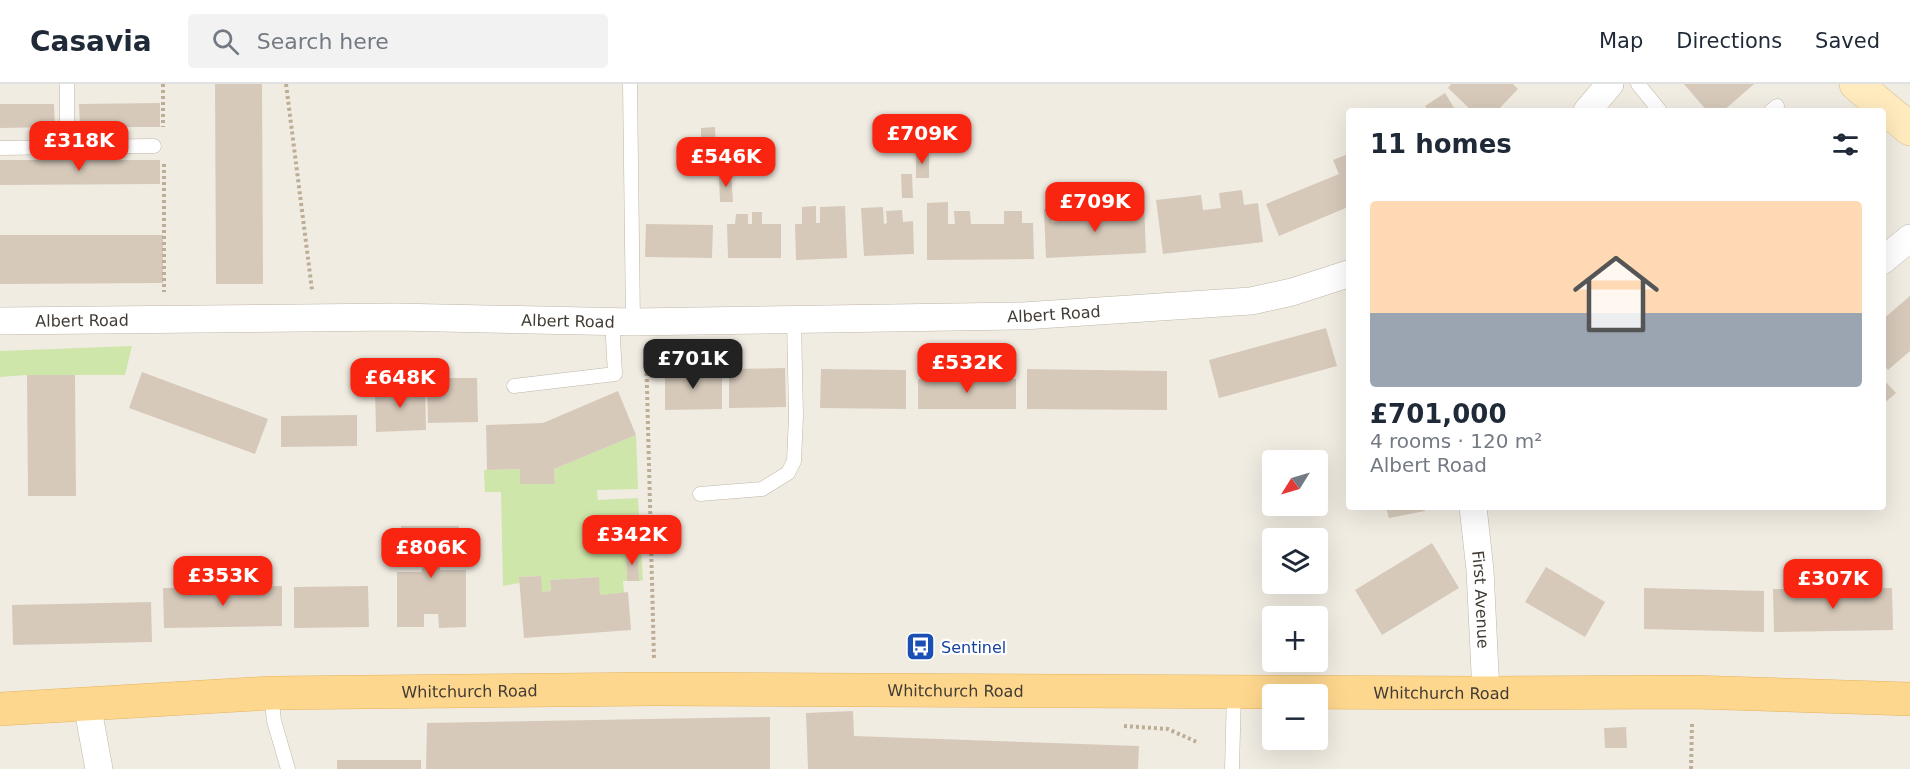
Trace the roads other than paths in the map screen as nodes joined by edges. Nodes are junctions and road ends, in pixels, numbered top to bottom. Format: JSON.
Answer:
{"nodes":[{"id":1,"x":67,"y":84,"type":"edge"},
{"id":2,"x":630,"y":84,"type":"edge"},
{"id":3,"x":1610,"y":84,"type":"edge"},
{"id":4,"x":1638,"y":84,"type":"edge"},
{"id":5,"x":1856,"y":84,"type":"edge"},
{"id":6,"x":1590,"y":108,"type":"edge"},
{"id":7,"x":1658,"y":108,"type":"edge"},
{"id":8,"x":1885,"y":108,"type":"edge"},
{"id":9,"x":1886,"y":109,"type":"edge"},
{"id":10,"x":1910,"y":129,"type":"edge"},
{"id":11,"x":67,"y":147,"type":"junction"},
{"id":12,"x":0,"y":148,"type":"edge"},
{"id":13,"x":159,"y":150,"type":"road end"},
{"id":14,"x":1910,"y":238,"type":"edge"},
{"id":15,"x":1886,"y":258,"type":"edge"},
{"id":16,"x":1346,"y":275,"type":"edge"},
{"id":17,"x":794,"y":320,"type":"junction"},
{"id":18,"x":0,"y":321,"type":"edge"},
{"id":19,"x":631,"y":321,"type":"junction"},
{"id":20,"x":514,"y":386,"type":"dead end"},
{"id":21,"x":700,"y":494,"type":"dead end"},
{"id":22,"x":1473,"y":510,"type":"edge"},
{"id":23,"x":1234,"y":692,"type":"junction"},
{"id":24,"x":271,"y":693,"type":"junction"},
{"id":25,"x":1486,"y":693,"type":"junction"},
{"id":26,"x":1910,"y":699,"type":"edge"},
{"id":27,"x":87,"y":704,"type":"junction"},
{"id":28,"x":0,"y":709,"type":"edge"},
{"id":29,"x":99,"y":769,"type":"edge"},
{"id":30,"x":288,"y":769,"type":"edge"},
{"id":31,"x":1232,"y":769,"type":"edge"}],
"edges":[{"from":1,"to":11,"type":"lane"},
{"from":2,"to":19,"type":"lane"},
{"from":3,"to":6,"type":"street"},
{"from":4,"to":7,"type":"lane"},
{"from":5,"to":8,"type":"main road"},
{"from":9,"to":10,"type":"main road"},
{"from":11,"to":12,"type":"lane"},
{"from":11,"to":13,"type":"lane"},
{"from":14,"to":15,"type":"street"},
{"from":16,"to":17,"type":"street","name":"Albert Road"},
{"from":17,"to":19,"type":"street","name":"Albert Road"},
{"from":17,"to":21,"type":"lane"},
{"from":18,"to":19,"type":"street","name":"Albert Road"},
{"from":19,"to":20,"type":"lane"},
{"from":22,"to":25,"type":"street","name":"First Avenue"},
{"from":23,"to":24,"type":"main road","name":"Whitchurch Road"},
{"from":23,"to":25,"type":"main road","name":"Whitchurch Road"},
{"from":23,"to":31,"type":"lane"},
{"from":24,"to":27,"type":"main road","name":"Whitchurch Road"},
{"from":24,"to":30,"type":"lane"},
{"from":25,"to":26,"type":"main road","name":"Whitchurch Road"},
{"from":27,"to":28,"type":"main road","name":"Whitchurch Road"},
{"from":27,"to":29,"type":"street"}]}
